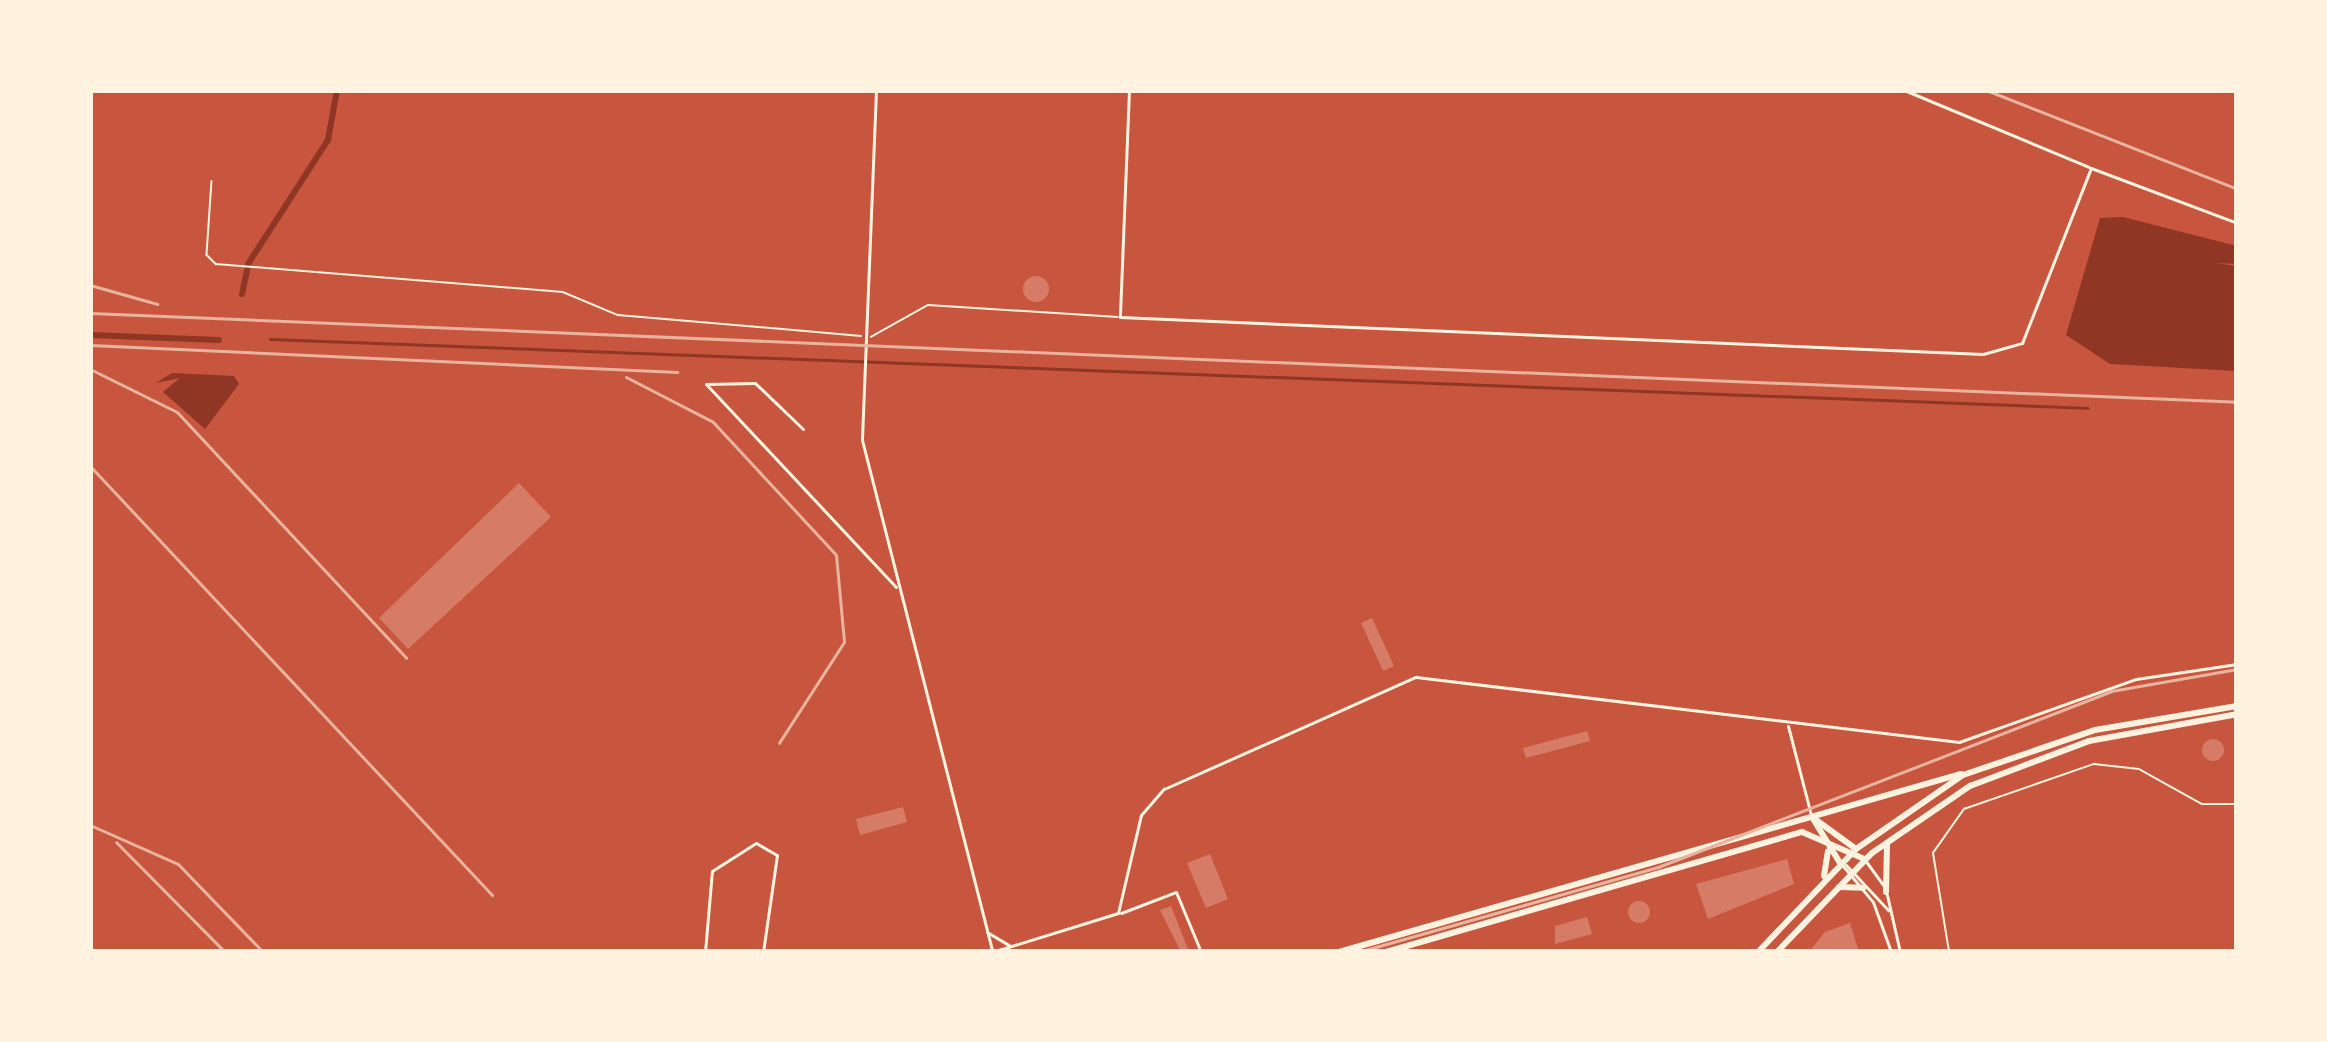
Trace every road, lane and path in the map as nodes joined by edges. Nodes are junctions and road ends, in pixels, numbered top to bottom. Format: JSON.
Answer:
{"nodes":[{"id":1,"x":876,"y":90,"type":"edge"},
{"id":2,"x":1129,"y":90,"type":"edge"},
{"id":3,"x":1904,"y":90,"type":"edge"},
{"id":4,"x":2091,"y":168,"type":"junction"},
{"id":5,"x":212,"y":181,"type":"dead end"},
{"id":6,"x":2237,"y":223,"type":"edge"},
{"id":7,"x":1120,"y":317,"type":"junction"},
{"id":8,"x":861,"y":336,"type":"dead end"},
{"id":9,"x":871,"y":337,"type":"dead end"},
{"id":10,"x":803,"y":429,"type":"dead end"},
{"id":11,"x":900,"y":591,"type":"junction"},
{"id":12,"x":2237,"y":664,"type":"edge"},
{"id":13,"x":2237,"y":710,"type":"edge"},
{"id":14,"x":1788,"y":724,"type":"junction"},
{"id":15,"x":1976,"y":769,"type":"junction"},
{"id":16,"x":2237,"y":804,"type":"edge"},
{"id":17,"x":1831,"y":813,"type":"junction"},
{"id":18,"x":1812,"y":818,"type":"junction"},
{"id":19,"x":1822,"y":823,"type":"junction"},
{"id":20,"x":1816,"y":833,"type":"junction"},
{"id":21,"x":1888,"y":839,"type":"junction"},
{"id":22,"x":1828,"y":850,"type":"junction"},
{"id":23,"x":1852,"y":852,"type":"junction"},
{"id":24,"x":1864,"y":859,"type":"junction"},
{"id":25,"x":1840,"y":863,"type":"junction"},
{"id":26,"x":1852,"y":871,"type":"junction"},
{"id":27,"x":1824,"y":879,"type":"junction"},
{"id":28,"x":1836,"y":887,"type":"junction"},
{"id":29,"x":1863,"y":889,"type":"junction"},
{"id":30,"x":1886,"y":892,"type":"junction"},
{"id":31,"x":1118,"y":913,"type":"junction"},
{"id":32,"x":1892,"y":916,"type":"junction"},
{"id":33,"x":986,"y":931,"type":"junction"},
{"id":34,"x":1017,"y":946,"type":"junction"},
{"id":35,"x":704,"y":952,"type":"edge"},
{"id":36,"x":763,"y":952,"type":"edge"},
{"id":37,"x":992,"y":952,"type":"edge"},
{"id":38,"x":1011,"y":952,"type":"edge"},
{"id":39,"x":1201,"y":952,"type":"edge"},
{"id":40,"x":1340,"y":952,"type":"edge"},
{"id":41,"x":1386,"y":952,"type":"edge"},
{"id":42,"x":1758,"y":952,"type":"edge"},
{"id":43,"x":1777,"y":952,"type":"edge"},
{"id":44,"x":1891,"y":952,"type":"edge"},
{"id":45,"x":1900,"y":952,"type":"edge"},
{"id":46,"x":1949,"y":952,"type":"edge"}],
"edges":[{"from":1,"to":11,"type":"street"},
{"from":2,"to":7,"type":"street"},
{"from":3,"to":4,"type":"street"},
{"from":4,"to":6,"type":"street"},
{"from":4,"to":7,"type":"street"},
{"from":5,"to":8,"type":"lane"},
{"from":7,"to":9,"type":"lane"},
{"from":10,"to":11,"type":"street"},
{"from":11,"to":33,"type":"street"},
{"from":12,"to":14,"type":"street"},
{"from":13,"to":15,"type":"main road"},
{"from":13,"to":21,"type":"main road"},
{"from":14,"to":18,"type":"street"},
{"from":14,"to":31,"type":"street"},
{"from":15,"to":17,"type":"main road"},
{"from":15,"to":23,"type":"main road"},
{"from":16,"to":46,"type":"lane"},
{"from":17,"to":18,"type":"main road"},
{"from":17,"to":19,"type":"main road"},
{"from":18,"to":19,"type":"main road"},
{"from":18,"to":20,"type":"main road"},
{"from":18,"to":40,"type":"main road"},
{"from":19,"to":20,"type":"main road"},
{"from":19,"to":23,"type":"main road"},
{"from":20,"to":22,"type":"main road"},
{"from":20,"to":23,"type":"main road"},
{"from":20,"to":41,"type":"main road"},
{"from":21,"to":24,"type":"main road"},
{"from":21,"to":30,"type":"main road"},
{"from":22,"to":25,"type":"main road"},
{"from":22,"to":27,"type":"main road"},
{"from":23,"to":24,"type":"main road"},
{"from":23,"to":25,"type":"main road"},
{"from":24,"to":26,"type":"main road"},
{"from":24,"to":30,"type":"street"},
{"from":25,"to":26,"type":"street"},
{"from":25,"to":27,"type":"main road"},
{"from":26,"to":28,"type":"main road"},
{"from":26,"to":29,"type":"street"},
{"from":26,"to":32,"type":"street"},
{"from":27,"to":42,"type":"main road"},
{"from":28,"to":29,"type":"main road"},
{"from":28,"to":43,"type":"main road"},
{"from":29,"to":44,"type":"street"},
{"from":30,"to":32,"type":"street"},
{"from":31,"to":34,"type":"street"},
{"from":31,"to":39,"type":"street"},
{"from":32,"to":45,"type":"street"},
{"from":33,"to":34,"type":"street"},
{"from":33,"to":37,"type":"street"},
{"from":34,"to":37,"type":"street"},
{"from":34,"to":38,"type":"street"},
{"from":35,"to":36,"type":"street"}]}
